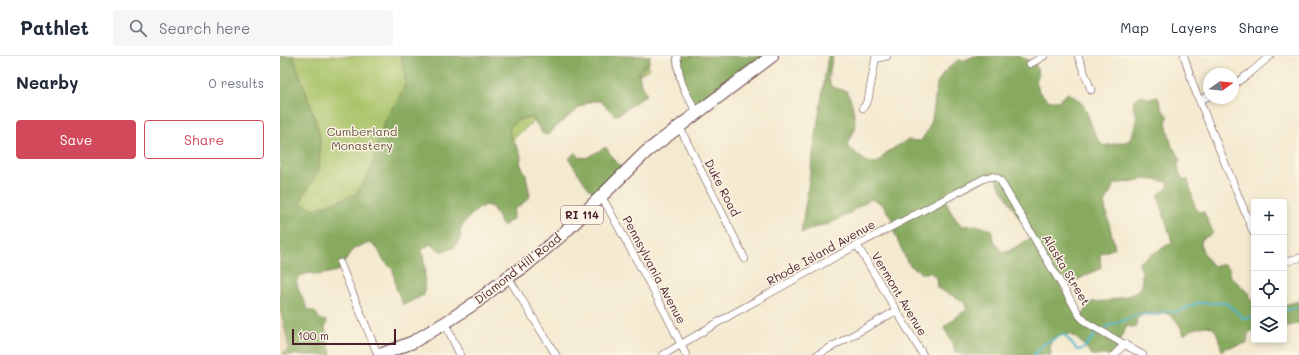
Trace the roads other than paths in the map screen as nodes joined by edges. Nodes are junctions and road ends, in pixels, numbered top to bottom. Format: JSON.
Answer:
{"nodes":[{"id":1,"x":677,"y":56,"type":"edge"},
{"id":2,"x":772,"y":56,"type":"edge"},
{"id":3,"x":887,"y":56,"type":"edge"},
{"id":4,"x":1044,"y":56,"type":"edge"},
{"id":5,"x":1078,"y":56,"type":"edge"},
{"id":6,"x":1184,"y":56,"type":"edge"},
{"id":7,"x":1270,"y":56,"type":"edge"},
{"id":8,"x":876,"y":58,"type":"edge"},
{"id":9,"x":1030,"y":64,"type":"dead end"},
{"id":10,"x":1239,"y":81,"type":"edge"},
{"id":11,"x":1091,"y":90,"type":"dead end"},
{"id":12,"x":1203,"y":99,"type":"edge"},
{"id":13,"x":1200,"y":100,"type":"junction"},
{"id":14,"x":863,"y":108,"type":"dead end"},
{"id":15,"x":697,"y":112,"type":"junction"},
{"id":16,"x":677,"y":128,"type":"junction"},
{"id":17,"x":993,"y":176,"type":"joint"},
{"id":18,"x":601,"y":196,"type":"junction"},
{"id":19,"x":1251,"y":227,"type":"edge"},
{"id":20,"x":857,"y":245,"type":"junction"},
{"id":21,"x":745,"y":258,"type":"dead end"},
{"id":22,"x":1299,"y":258,"type":"edge"},
{"id":23,"x":1287,"y":261,"type":"edge"},
{"id":24,"x":340,"y":263,"type":"dead end"},
{"id":25,"x":508,"y":277,"type":"junction"},
{"id":26,"x":896,"y":311,"type":"junction"},
{"id":27,"x":445,"y":323,"type":"junction"},
{"id":28,"x":1125,"y":344,"type":"junction"},
{"id":29,"x":681,"y":345,"type":"junction"},
{"id":30,"x":829,"y":352,"type":"edge"},
{"id":31,"x":379,"y":355,"type":"edge"},
{"id":32,"x":460,"y":355,"type":"edge"},
{"id":33,"x":556,"y":355,"type":"edge"},
{"id":34,"x":663,"y":355,"type":"edge"},
{"id":35,"x":686,"y":355,"type":"edge"},
{"id":36,"x":817,"y":355,"type":"edge"},
{"id":37,"x":923,"y":355,"type":"edge"},
{"id":38,"x":1114,"y":355,"type":"edge"},
{"id":39,"x":1143,"y":355,"type":"edge"}],
"edges":[{"from":1,"to":15,"type":"street"},
{"from":2,"to":15,"type":"main road","name":"Diamond Hill Road","number":"RI 114"},
{"from":3,"to":8,"type":"street"},
{"from":4,"to":9,"type":"street"},
{"from":5,"to":11,"type":"street"},
{"from":6,"to":13,"type":"street"},
{"from":7,"to":10,"type":"street"},
{"from":8,"to":14,"type":"street"},
{"from":12,"to":13,"type":"street"},
{"from":13,"to":19,"type":"street"},
{"from":15,"to":16,"type":"main road","name":"Diamond Hill Road","number":"RI 114"},
{"from":16,"to":18,"type":"main road","name":"Diamond Hill Road","number":"RI 114"},
{"from":16,"to":21,"type":"street","name":"Duke Road"},
{"from":17,"to":20,"type":"street","name":"Rhode Island Avenue"},
{"from":17,"to":28,"type":"street","name":"Alaska Street"},
{"from":18,"to":25,"type":"main road","name":"Diamond Hill Road","number":"RI 114"},
{"from":18,"to":29,"type":"street","name":"Pennsylvania Avenue"},
{"from":20,"to":26,"type":"street","name":"Vermont Avenue"},
{"from":20,"to":29,"type":"street","name":"Rhode Island Avenue"},
{"from":22,"to":23,"type":"street"},
{"from":24,"to":31,"type":"street"},
{"from":25,"to":27,"type":"main road","name":"Diamond Hill Road","number":"RI 114"},
{"from":25,"to":33,"type":"street"},
{"from":26,"to":30,"type":"street"},
{"from":26,"to":37,"type":"street","name":"Vermont Avenue"},
{"from":27,"to":31,"type":"main road","name":"Diamond Hill Road","number":"RI 114"},
{"from":27,"to":32,"type":"street"},
{"from":28,"to":38,"type":"street"},
{"from":28,"to":39,"type":"street","name":"Alaska Street"},
{"from":29,"to":34,"type":"street","name":"Rhode Island Avenue"},
{"from":29,"to":35,"type":"street","name":"Pennsylvania Avenue"},
{"from":30,"to":36,"type":"street"}]}
